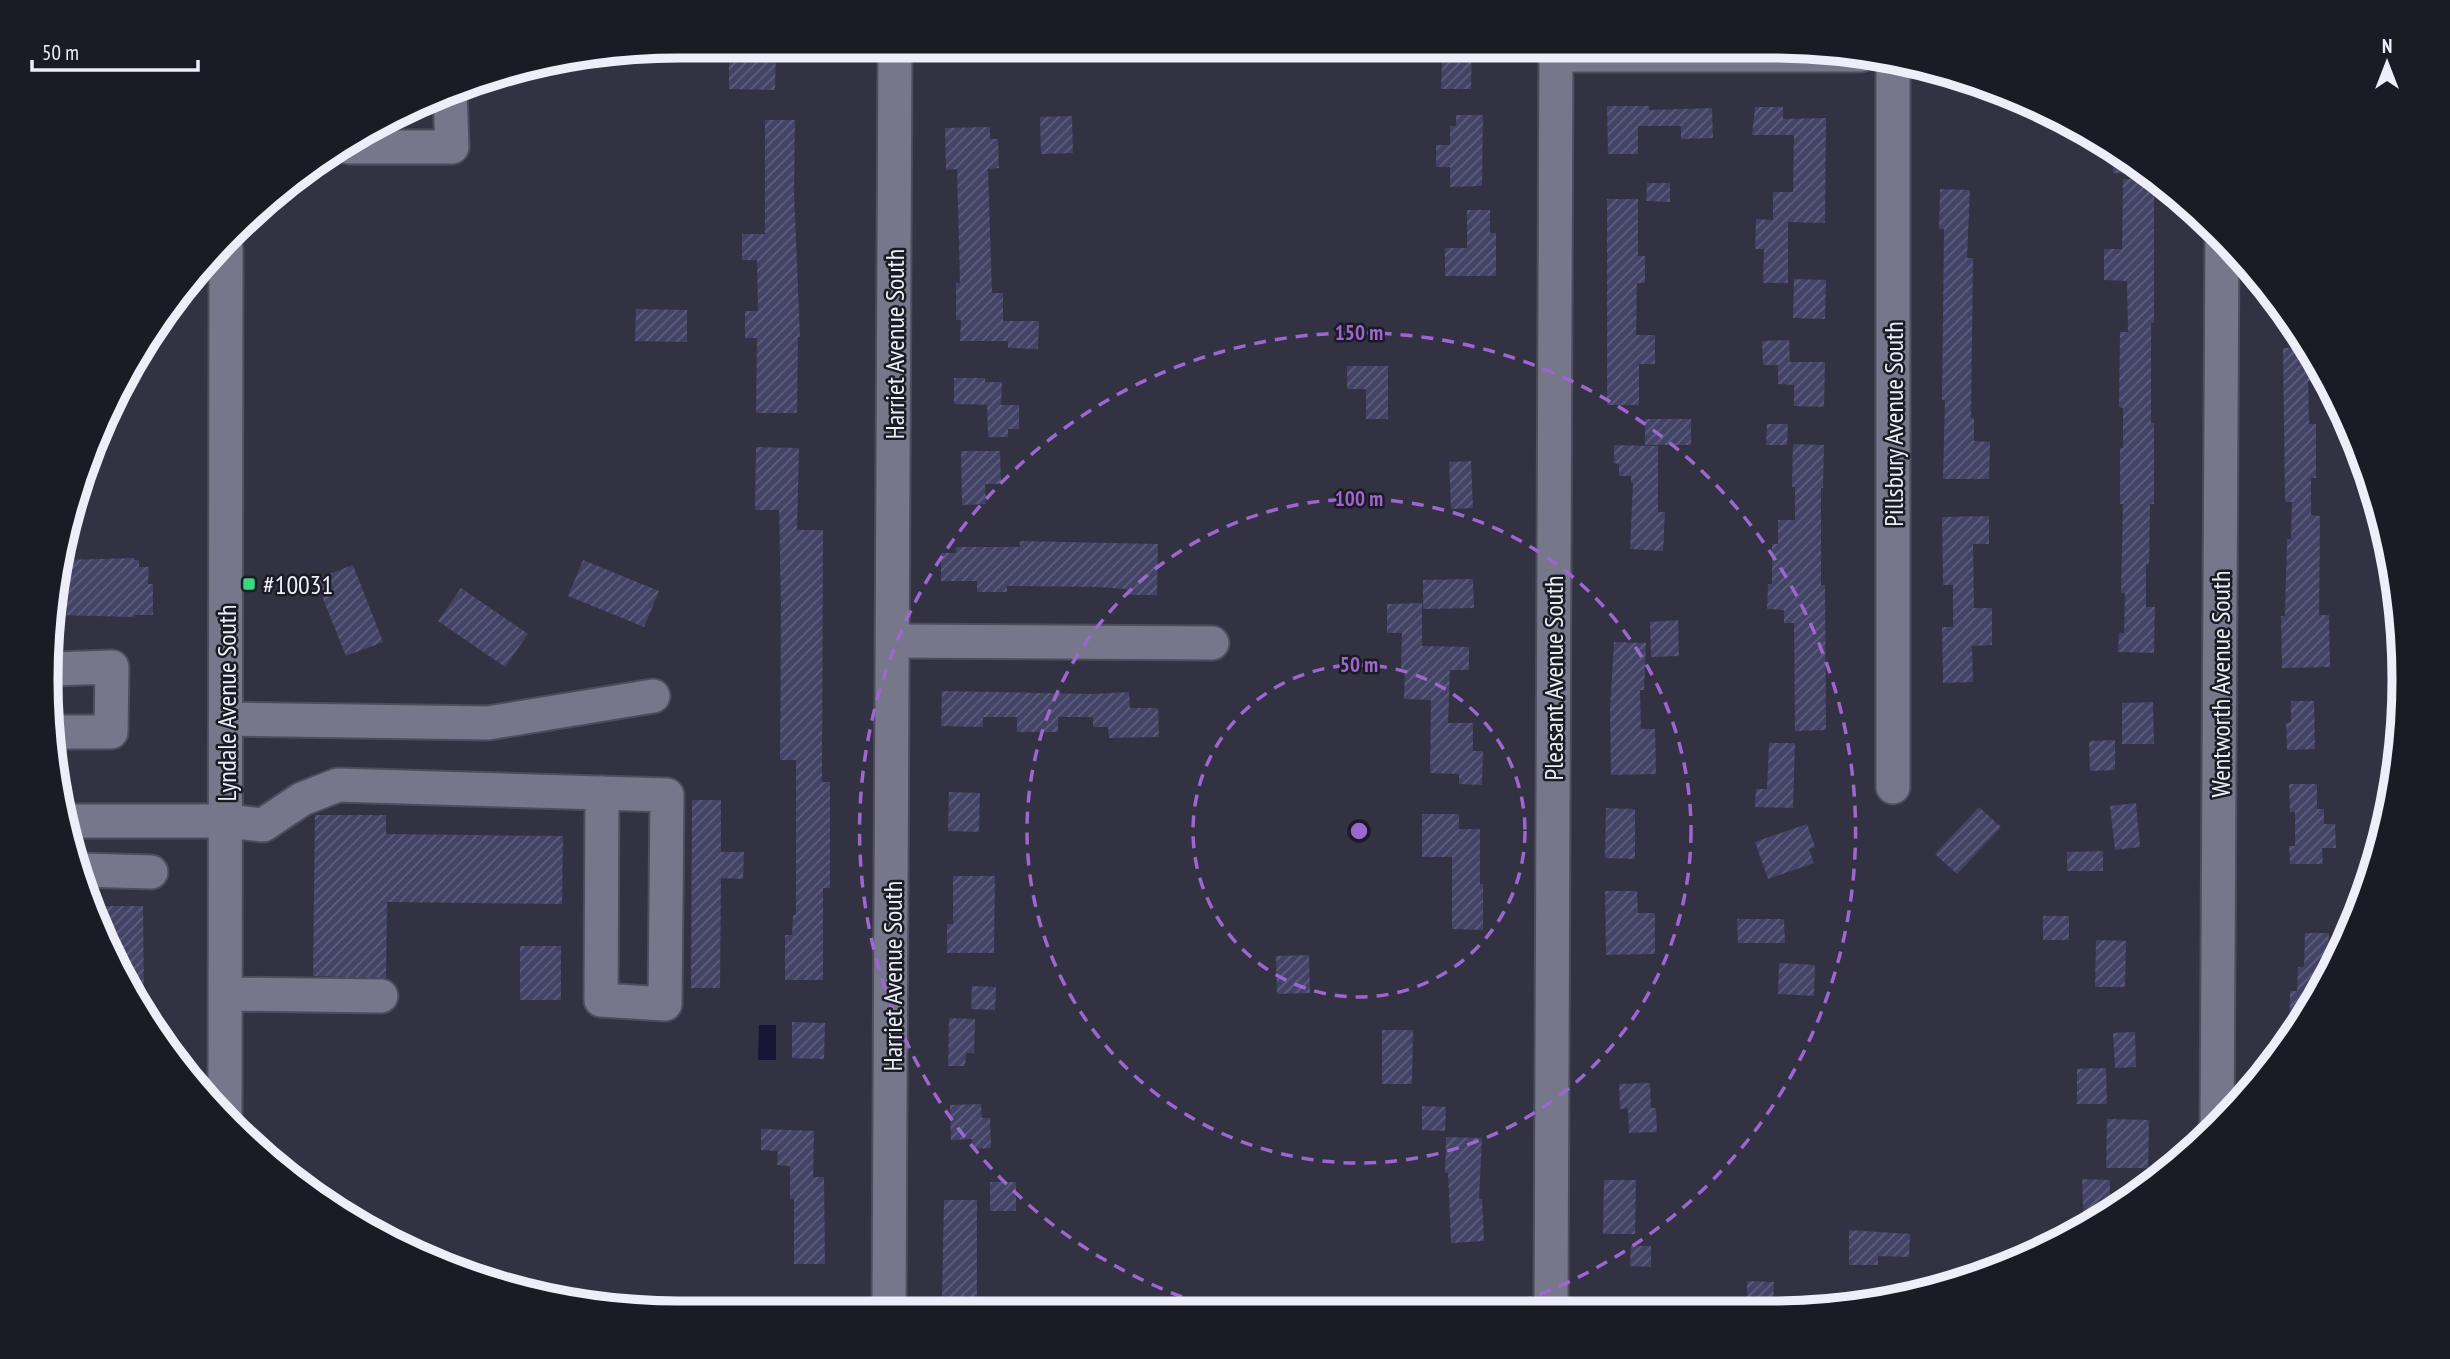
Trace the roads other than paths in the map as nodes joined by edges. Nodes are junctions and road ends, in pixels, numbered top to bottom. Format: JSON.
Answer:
{"nodes":[{"id":1,"x":895,"y":58,"type":"edge"},
{"id":2,"x":1556,"y":58,"type":"edge"},
{"id":3,"x":1893,"y":70,"type":"edge"},
{"id":4,"x":450,"y":102,"type":"edge"},
{"id":5,"x":360,"y":147,"type":"edge"},
{"id":6,"x":2222,"y":253,"type":"edge"},
{"id":7,"x":226,"y":255,"type":"edge"},
{"id":8,"x":894,"y":642,"type":"junction"},
{"id":9,"x":1212,"y":643,"type":"dead end"},
{"id":10,"x":58,"y":669,"type":"edge"},
{"id":11,"x":653,"y":696,"type":"dead end"},
{"id":12,"x":226,"y":719,"type":"junction"},
{"id":13,"x":60,"y":732,"type":"edge"},
{"id":14,"x":1893,"y":787,"type":"dead end"},
{"id":15,"x":602,"y":793,"type":"junction"},
{"id":16,"x":75,"y":821,"type":"edge"},
{"id":17,"x":226,"y":821,"type":"junction"},
{"id":18,"x":88,"y":870,"type":"edge"},
{"id":19,"x":151,"y":872,"type":"dead end"},
{"id":20,"x":226,"y":994,"type":"junction"},
{"id":21,"x":381,"y":996,"type":"dead end"},
{"id":22,"x":225,"y":1103,"type":"edge"},
{"id":23,"x":2217,"y":1111,"type":"edge"},
{"id":24,"x":890,"y":1301,"type":"edge"},
{"id":25,"x":1551,"y":1301,"type":"edge"}],
"edges":[{"from":1,"to":8,"type":"street","name":"Harriet Avenue South"},
{"from":2,"to":25,"type":"street","name":"Pleasant Avenue South"},
{"from":3,"to":14,"type":"street","name":"Pillsbury Avenue South"},
{"from":4,"to":5,"type":"street"},
{"from":6,"to":23,"type":"street","name":"Wentworth Avenue South"},
{"from":7,"to":12,"type":"street","name":"Lyndale Avenue South"},
{"from":8,"to":9,"type":"street"},
{"from":8,"to":24,"type":"street","name":"Harriet Avenue South"},
{"from":10,"to":13,"type":"street"},
{"from":11,"to":12,"type":"street"},
{"from":12,"to":17,"type":"street","name":"Lyndale Avenue South"},
{"from":15,"to":15,"type":"street"},
{"from":15,"to":17,"type":"street"},
{"from":16,"to":17,"type":"street"},
{"from":17,"to":20,"type":"street","name":"Lyndale Avenue South"},
{"from":18,"to":19,"type":"street"},
{"from":20,"to":21,"type":"street"},
{"from":20,"to":22,"type":"street","name":"Lyndale Avenue South"}]}
